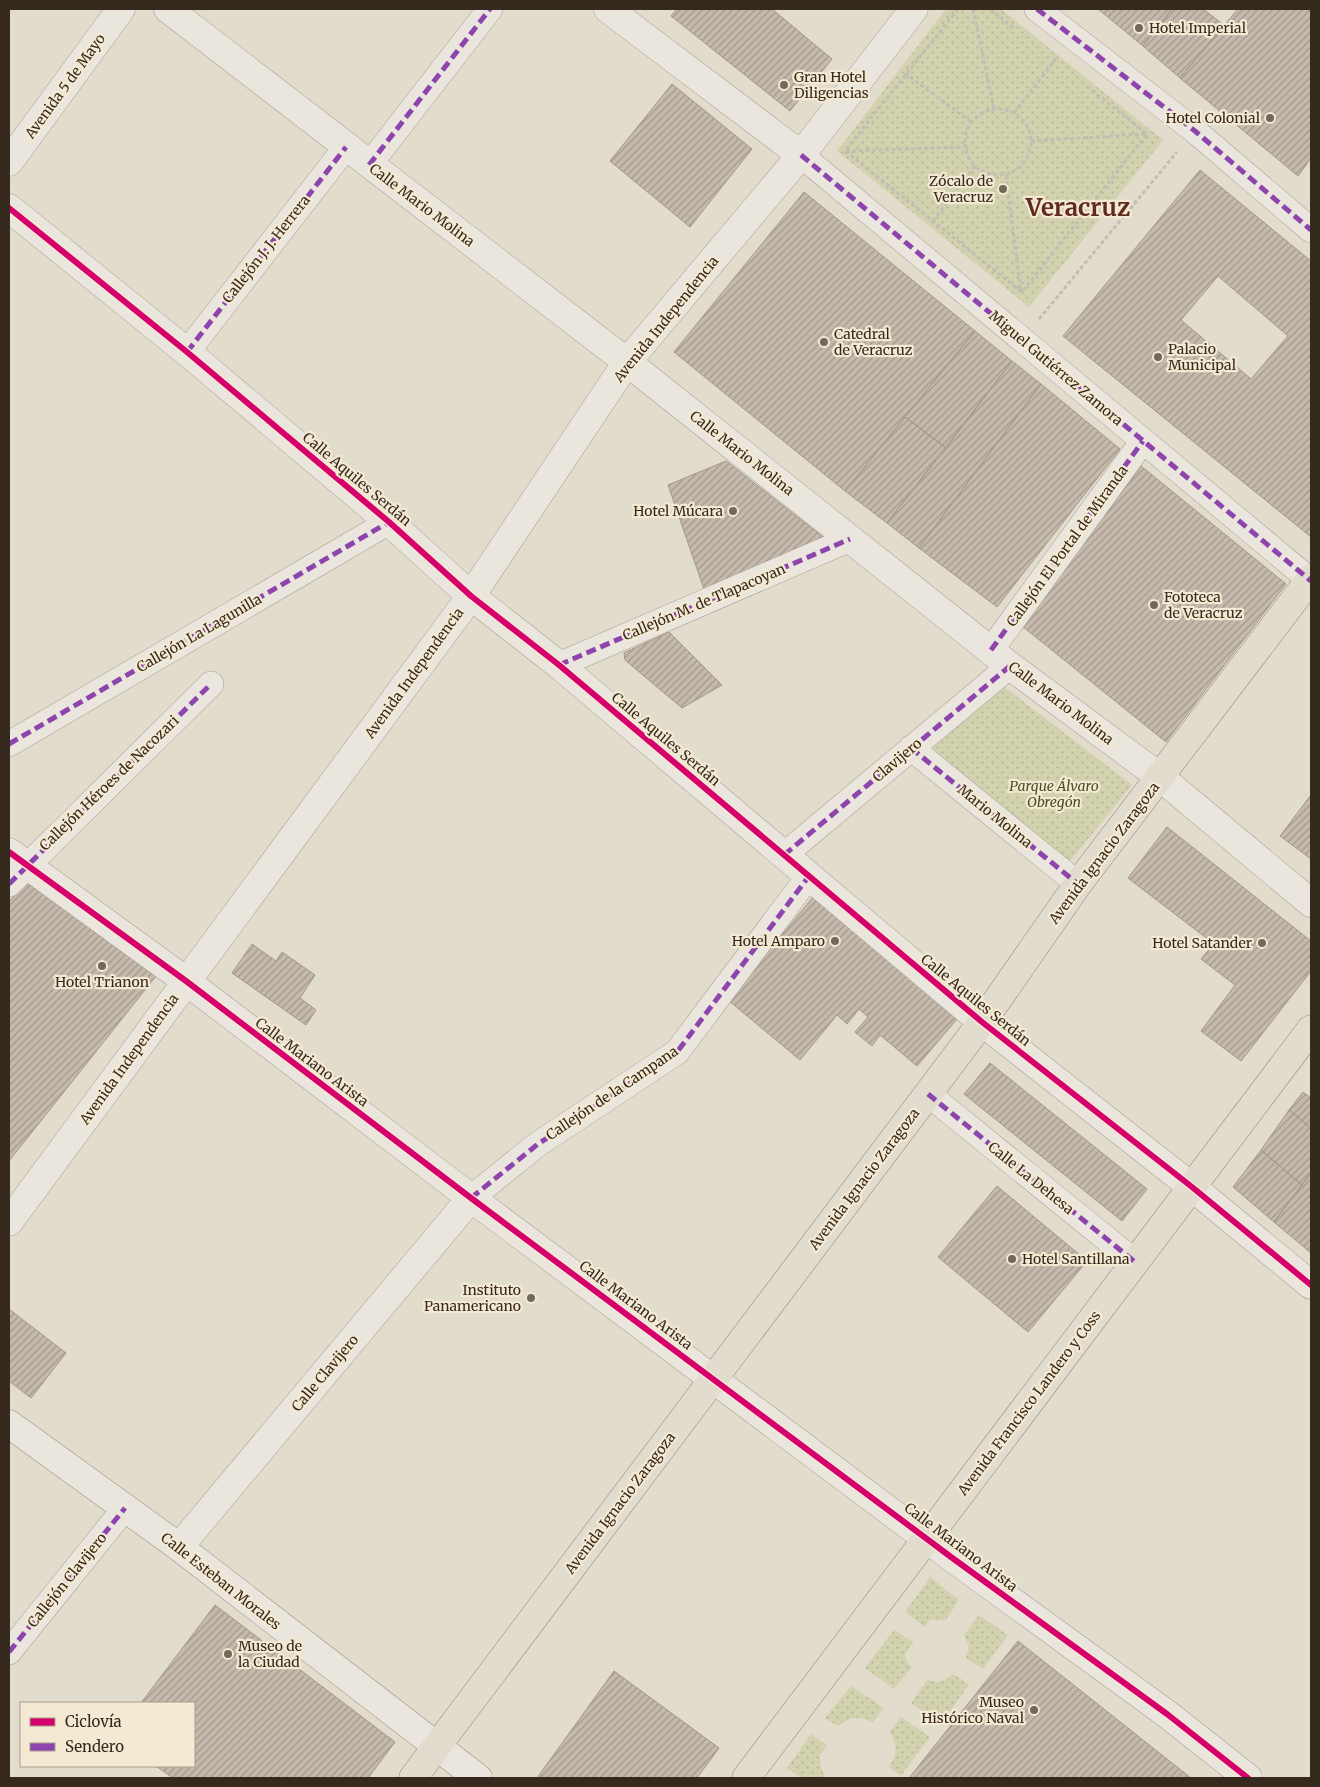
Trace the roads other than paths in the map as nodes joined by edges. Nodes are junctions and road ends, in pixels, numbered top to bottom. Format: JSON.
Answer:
{"nodes":[{"id":1,"x":121,"y":9,"type":"edge"},
{"id":2,"x":168,"y":9,"type":"edge"},
{"id":3,"x":490,"y":9,"type":"edge"},
{"id":4,"x":608,"y":9,"type":"edge"},
{"id":5,"x":914,"y":9,"type":"edge"},
{"id":6,"x":1037,"y":9,"type":"edge"},
{"id":7,"x":346,"y":147,"type":"junction"},
{"id":8,"x":801,"y":155,"type":"junction"},
{"id":9,"x":9,"y":162,"type":"edge"},
{"id":10,"x":369,"y":165,"type":"junction"},
{"id":11,"x":9,"y":208,"type":"edge"},
{"id":12,"x":1311,"y":230,"type":"edge"},
{"id":13,"x":187,"y":352,"type":"junction"},
{"id":14,"x":627,"y":362,"type":"junction"},
{"id":15,"x":1143,"y":441,"type":"junction"},
{"id":16,"x":389,"y":522,"type":"junction"},
{"id":17,"x":850,"y":540,"type":"junction"},
{"id":18,"x":1311,"y":580,"type":"edge"},
{"id":19,"x":471,"y":596,"type":"junction"},
{"id":20,"x":1000,"y":658,"type":"junction"},
{"id":21,"x":558,"y":665,"type":"junction"},
{"id":22,"x":211,"y":684,"type":"dead end"},
{"id":23,"x":9,"y":744,"type":"edge"},
{"id":24,"x":911,"y":748,"type":"junction"},
{"id":25,"x":1160,"y":777,"type":"junction"},
{"id":26,"x":784,"y":855,"type":"junction"},
{"id":27,"x":14,"y":867,"type":"edge"},
{"id":28,"x":809,"y":876,"type":"junction"},
{"id":29,"x":1078,"y":884,"type":"junction"},
{"id":30,"x":1311,"y":903,"type":"edge"},
{"id":31,"x":186,"y":981,"type":"junction"},
{"id":32,"x":982,"y":1022,"type":"junction"},
{"id":33,"x":1311,"y":1029,"type":"edge"},
{"id":34,"x":928,"y":1094,"type":"junction"},
{"id":35,"x":1192,"y":1187,"type":"junction"},
{"id":36,"x":471,"y":1198,"type":"junction"},
{"id":37,"x":9,"y":1222,"type":"edge"},
{"id":38,"x":1135,"y":1262,"type":"junction"},
{"id":39,"x":1311,"y":1285,"type":"edge"},
{"id":40,"x":714,"y":1378,"type":"junction"},
{"id":41,"x":9,"y":1424,"type":"edge"},
{"id":42,"x":125,"y":1508,"type":"junction"},
{"id":43,"x":927,"y":1538,"type":"junction"},
{"id":44,"x":179,"y":1548,"type":"junction"},
{"id":45,"x":9,"y":1652,"type":"edge"},
{"id":46,"x":436,"y":1747,"type":"junction"},
{"id":47,"x":414,"y":1778,"type":"edge"},
{"id":48,"x":478,"y":1778,"type":"edge"},
{"id":49,"x":746,"y":1778,"type":"edge"},
{"id":50,"x":1248,"y":1778,"type":"edge"}],
"edges":[{"from":1,"to":9,"type":"street","name":"Avenida 5 de Mayo"},
{"from":2,"to":7,"type":"street","name":"Calle Mario Molina"},
{"from":3,"to":10,"type":"street"},
{"from":4,"to":8,"type":"street"},
{"from":5,"to":8,"type":"street","name":"Avenida Independencia"},
{"from":6,"to":12,"type":"street"},
{"from":7,"to":10,"type":"street","name":"Calle Mario Molina"},
{"from":7,"to":13,"type":"street","name":"Callejón J. J. Herrera"},
{"from":8,"to":14,"type":"street","name":"Avenida Independencia"},
{"from":8,"to":15,"type":"street","name":"Miguel Gutiérrez Zamora"},
{"from":10,"to":14,"type":"street","name":"Calle Mario Molina"},
{"from":11,"to":13,"type":"street","name":"Calle Aquiles Serdán"},
{"from":13,"to":16,"type":"street","name":"Calle Aquiles Serdán"},
{"from":14,"to":17,"type":"street","name":"Calle Mario Molina"},
{"from":14,"to":19,"type":"street","name":"Avenida Independencia"},
{"from":15,"to":18,"type":"street","name":"Miguel Gutiérrez Zamora"},
{"from":15,"to":20,"type":"street","name":"Callejón El Portal de Miranda"},
{"from":16,"to":19,"type":"street","name":"Calle Aquiles Serdán"},
{"from":16,"to":23,"type":"street","name":"Callejón La Lagunilla"},
{"from":17,"to":20,"type":"street","name":"Calle Mario Molina"},
{"from":17,"to":21,"type":"street","name":"Callejón M. de Tlapacoyan"},
{"from":18,"to":25,"type":"main road","name":"Avenida Ignacio Zaragoza"},
{"from":19,"to":21,"type":"street","name":"Calle Aquiles Serdán"},
{"from":19,"to":31,"type":"street","name":"Avenida Independencia"},
{"from":20,"to":24,"type":"street","name":"Clavijero"},
{"from":20,"to":25,"type":"street","name":"Calle Mario Molina"},
{"from":21,"to":26,"type":"street","name":"Calle Aquiles Serdán"},
{"from":22,"to":27,"type":"street","name":"Callejón Héroes de Nacozari"},
{"from":24,"to":26,"type":"street","name":"Clavijero"},
{"from":24,"to":29,"type":"street","name":"Mario Molina"},
{"from":25,"to":29,"type":"main road","name":"Avenida Ignacio Zaragoza"},
{"from":25,"to":30,"type":"street","name":"Calle Mario Molina"},
{"from":26,"to":28,"type":"street","name":"Calle Aquiles Serdán"},
{"from":27,"to":31,"type":"street","name":"Calle Mariano Arista"},
{"from":28,"to":32,"type":"street","name":"Calle Aquiles Serdán"},
{"from":28,"to":36,"type":"street","name":"Callejón de la Campana"},
{"from":29,"to":32,"type":"main road","name":"Avenida Ignacio Zaragoza"},
{"from":31,"to":36,"type":"street","name":"Calle Mariano Arista"},
{"from":31,"to":37,"type":"street","name":"Avenida Independencia"},
{"from":32,"to":34,"type":"main road","name":"Avenida Ignacio Zaragoza"},
{"from":32,"to":35,"type":"street","name":"Calle Aquiles Serdán"},
{"from":33,"to":35,"type":"main road","name":"Avenida Francisco Landero y Coss"},
{"from":34,"to":38,"type":"street","name":"Calle La Dehesa"},
{"from":34,"to":40,"type":"main road","name":"Avenida Ignacio Zaragoza"},
{"from":35,"to":38,"type":"main road","name":"Avenida Francisco Landero y Coss"},
{"from":35,"to":39,"type":"street","name":"Calle Aquiles Serdán"},
{"from":36,"to":40,"type":"street","name":"Calle Mariano Arista"},
{"from":36,"to":44,"type":"street","name":"Calle Clavijero"},
{"from":38,"to":43,"type":"main road","name":"Avenida Francisco Landero y Coss"},
{"from":40,"to":43,"type":"street","name":"Calle Mariano Arista"},
{"from":40,"to":46,"type":"main road","name":"Avenida Ignacio Zaragoza"},
{"from":41,"to":42,"type":"street","name":"Calle Esteban Morales"},
{"from":42,"to":44,"type":"street","name":"Calle Esteban Morales"},
{"from":42,"to":45,"type":"street","name":"Callejón Clavijero"},
{"from":43,"to":49,"type":"main road","name":"Avenida Francisco Landero y Coss"},
{"from":43,"to":50,"type":"street","name":"Calle Mariano Arista"},
{"from":44,"to":46,"type":"street","name":"Calle Esteban Morales"},
{"from":46,"to":47,"type":"main road","name":"Avenida Ignacio Zaragoza"},
{"from":46,"to":48,"type":"street","name":"Calle Esteban Morales"}]}
